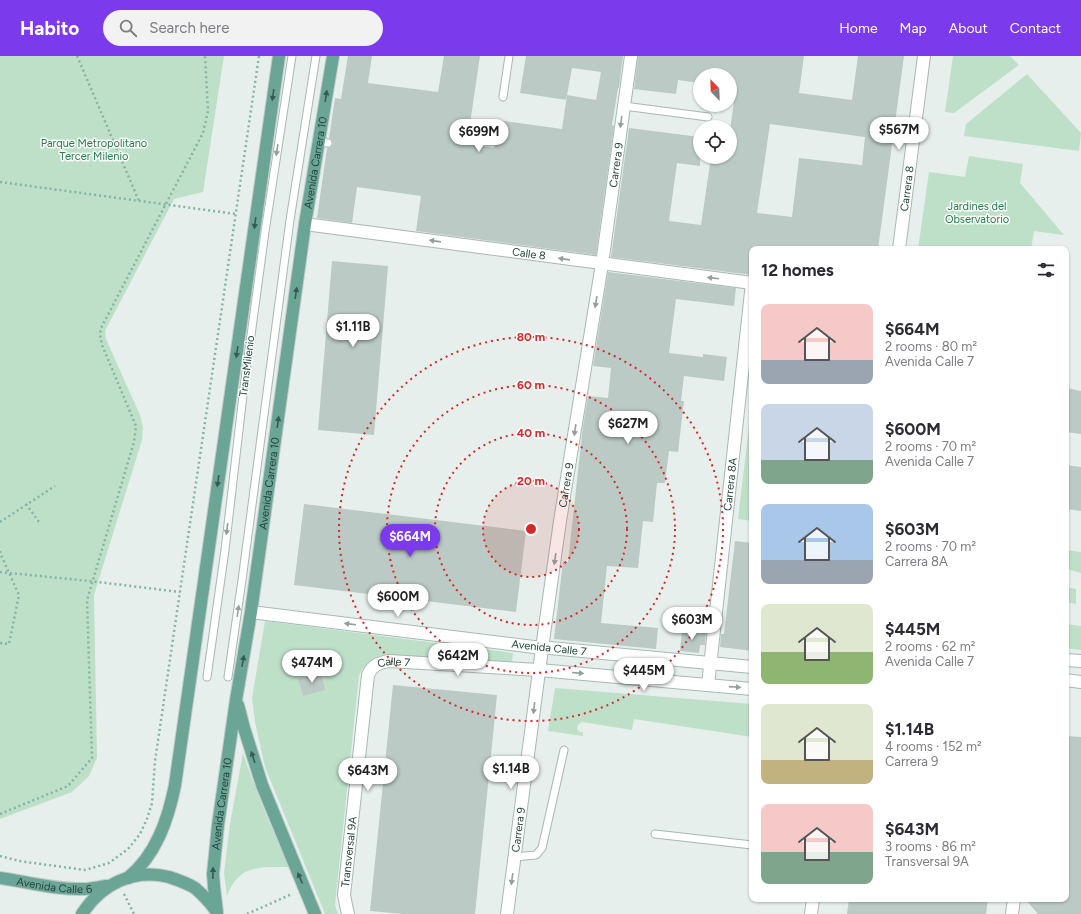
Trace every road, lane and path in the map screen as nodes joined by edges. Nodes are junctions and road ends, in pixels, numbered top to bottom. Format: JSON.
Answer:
{"nodes":[{"id":1,"x":77,"y":56,"type":"edge"},
{"id":2,"x":205,"y":56,"type":"edge"},
{"id":3,"x":259,"y":56,"type":"edge"},
{"id":4,"x":279,"y":56,"type":"edge"},
{"id":5,"x":292,"y":56,"type":"edge"},
{"id":6,"x":316,"y":56,"type":"edge"},
{"id":7,"x":333,"y":56,"type":"edge"},
{"id":8,"x":509,"y":56,"type":"edge"},
{"id":9,"x":631,"y":56,"type":"edge"},
{"id":10,"x":924,"y":56,"type":"edge"},
{"id":11,"x":503,"y":97,"type":"dead end"},
{"id":12,"x":624,"y":106,"type":"junction"},
{"id":13,"x":708,"y":117,"type":"dead end"},
{"id":14,"x":0,"y":182,"type":"edge"},
{"id":15,"x":139,"y":201,"type":"junction"},
{"id":16,"x":165,"y":205,"type":"junction"},
{"id":17,"x":236,"y":214,"type":"junction"},
{"id":18,"x":306,"y":224,"type":"junction"},
{"id":19,"x":899,"y":246,"type":"edge"},
{"id":20,"x":602,"y":264,"type":"junction"},
{"id":21,"x":749,"y":283,"type":"edge"},
{"id":22,"x":749,"y":310,"type":"edge"},
{"id":23,"x":55,"y":486,"type":"dead end"},
{"id":24,"x":26,"y":504,"type":"junction"},
{"id":25,"x":0,"y":522,"type":"edge"},
{"id":26,"x":39,"y":522,"type":"dead end"},
{"id":27,"x":0,"y":551,"type":"edge"},
{"id":28,"x":0,"y":572,"type":"edge"},
{"id":29,"x":9,"y":573,"type":"junction"},
{"id":30,"x":93,"y":582,"type":"junction"},
{"id":31,"x":180,"y":592,"type":"junction"},
{"id":32,"x":251,"y":612,"type":"junction"},
{"id":33,"x":0,"y":642,"type":"edge"},
{"id":34,"x":546,"y":648,"type":"junction"},
{"id":35,"x":1069,"y":660,"type":"edge"},
{"id":36,"x":1081,"y":661,"type":"edge"},
{"id":37,"x":710,"y":663,"type":"junction"},
{"id":38,"x":749,"y":667,"type":"edge"},
{"id":39,"x":370,"y":669,"type":"joint"},
{"id":40,"x":539,"y":670,"type":"junction"},
{"id":41,"x":207,"y":677,"type":"dead end"},
{"id":42,"x":228,"y":677,"type":"dead end"},
{"id":43,"x":1069,"y":680,"type":"edge"},
{"id":44,"x":1081,"y":682,"type":"edge"},
{"id":45,"x":708,"y":685,"type":"junction"},
{"id":46,"x":749,"y":688,"type":"edge"},
{"id":47,"x":236,"y":700,"type":"junction"},
{"id":48,"x":564,"y":750,"type":"dead end"},
{"id":49,"x":0,"y":814,"type":"edge"},
{"id":50,"x":655,"y":834,"type":"dead end"},
{"id":51,"x":749,"y":845,"type":"edge"},
{"id":52,"x":0,"y":856,"type":"edge"},
{"id":53,"x":514,"y":857,"type":"junction"},
{"id":54,"x":109,"y":863,"type":"junction"},
{"id":55,"x":112,"y":869,"type":"dead end"},
{"id":56,"x":0,"y":878,"type":"edge"},
{"id":57,"x":128,"y":878,"type":"junction"},
{"id":58,"x":109,"y":886,"type":"junction"},
{"id":59,"x":304,"y":888,"type":"junction"},
{"id":60,"x":124,"y":894,"type":"dead end"},
{"id":61,"x":813,"y":902,"type":"edge"},
{"id":62,"x":1014,"y":902,"type":"edge"},
{"id":63,"x":217,"y":913,"type":"edge"},
{"id":64,"x":82,"y":914,"type":"edge"},
{"id":65,"x":134,"y":914,"type":"edge"},
{"id":66,"x":247,"y":914,"type":"edge"},
{"id":67,"x":315,"y":914,"type":"edge"},
{"id":68,"x":348,"y":914,"type":"edge"},
{"id":69,"x":507,"y":914,"type":"edge"},
{"id":70,"x":811,"y":914,"type":"edge"},
{"id":71,"x":1012,"y":914,"type":"edge"}],
"edges":[{"from":1,"to":15,"type":"path"},
{"from":2,"to":16,"type":"path"},
{"from":3,"to":17,"type":"path"},
{"from":4,"to":57,"type":"main road","one_way":true},
{"from":5,"to":41,"type":"lane","name":"TransMilenio","one_way":true},
{"from":42,"to":6,"type":"lane","one_way":true},
{"from":18,"to":7,"type":"main road","name":"Avenida Carrera 10","one_way":true},
{"from":8,"to":11,"type":"lane"},
{"from":9,"to":12,"type":"street","name":"Carrera 9"},
{"from":10,"to":19,"type":"street","name":"Carrera 8"},
{"from":12,"to":13,"type":"lane"},
{"from":12,"to":20,"type":"street","name":"Carrera 9","one_way":true},
{"from":14,"to":15,"type":"path"},
{"from":15,"to":16,"type":"path"},
{"from":16,"to":17,"type":"path"},
{"from":16,"to":30,"type":"path"},
{"from":17,"to":31,"type":"path"},
{"from":20,"to":18,"type":"street","name":"Calle 8","one_way":true},
{"from":32,"to":18,"type":"main road","name":"Avenida Carrera 10","one_way":true},
{"from":21,"to":20,"type":"street","name":"Calle 8","one_way":true},
{"from":20,"to":34,"type":"street","name":"Carrera 9","one_way":true},
{"from":22,"to":37,"type":"street","name":"Carrera 8A"},
{"from":23,"to":24,"type":"path"},
{"from":24,"to":25,"type":"path"},
{"from":24,"to":26,"type":"path"},
{"from":27,"to":29,"type":"path"},
{"from":28,"to":29,"type":"path"},
{"from":29,"to":30,"type":"path"},
{"from":29,"to":33,"type":"path"},
{"from":30,"to":31,"type":"path"},
{"from":30,"to":49,"type":"path"},
{"from":31,"to":54,"type":"path"},
{"from":34,"to":32,"type":"street","name":"Avenida Calle 7","one_way":true},
{"from":47,"to":32,"type":"main road","name":"Avenida Carrera 10","one_way":true},
{"from":34,"to":37,"type":"street","name":"Avenida Calle 7"},
{"from":34,"to":40,"type":"street","name":"Carrera 9"},
{"from":35,"to":36,"type":"street"},
{"from":37,"to":38,"type":"street","name":"Avenida Calle 7"},
{"from":37,"to":45,"type":"street","name":"Carrera 8A"},
{"from":39,"to":40,"type":"street","name":"Calle 7"},
{"from":39,"to":68,"type":"street","name":"Transversal 9A"},
{"from":40,"to":45,"type":"street","name":"Avenida Calle 7","one_way":true},
{"from":40,"to":53,"type":"street","name":"Carrera 9","one_way":true},
{"from":43,"to":44,"type":"street"},
{"from":45,"to":46,"type":"street","name":"Avenida Calle 7","one_way":true},
{"from":59,"to":47,"type":"main road","one_way":true},
{"from":63,"to":47,"type":"main road","name":"Avenida Carrera 10","one_way":true},
{"from":48,"to":53,"type":"lane"},
{"from":50,"to":51,"type":"lane"},
{"from":52,"to":54,"type":"path"},
{"from":53,"to":69,"type":"street","name":"Carrera 9","one_way":true},
{"from":54,"to":55,"type":"path"},
{"from":56,"to":58,"type":"main road","name":"Avenida Calle 6"},
{"from":57,"to":58,"type":"main road"},
{"from":57,"to":63,"type":"main road"},
{"from":58,"to":64,"type":"main road"},
{"from":59,"to":66,"type":"path"},
{"from":59,"to":67,"type":"main road"},
{"from":60,"to":65,"type":"path"},
{"from":61,"to":70,"type":"street"},
{"from":62,"to":71,"type":"street"}]}
